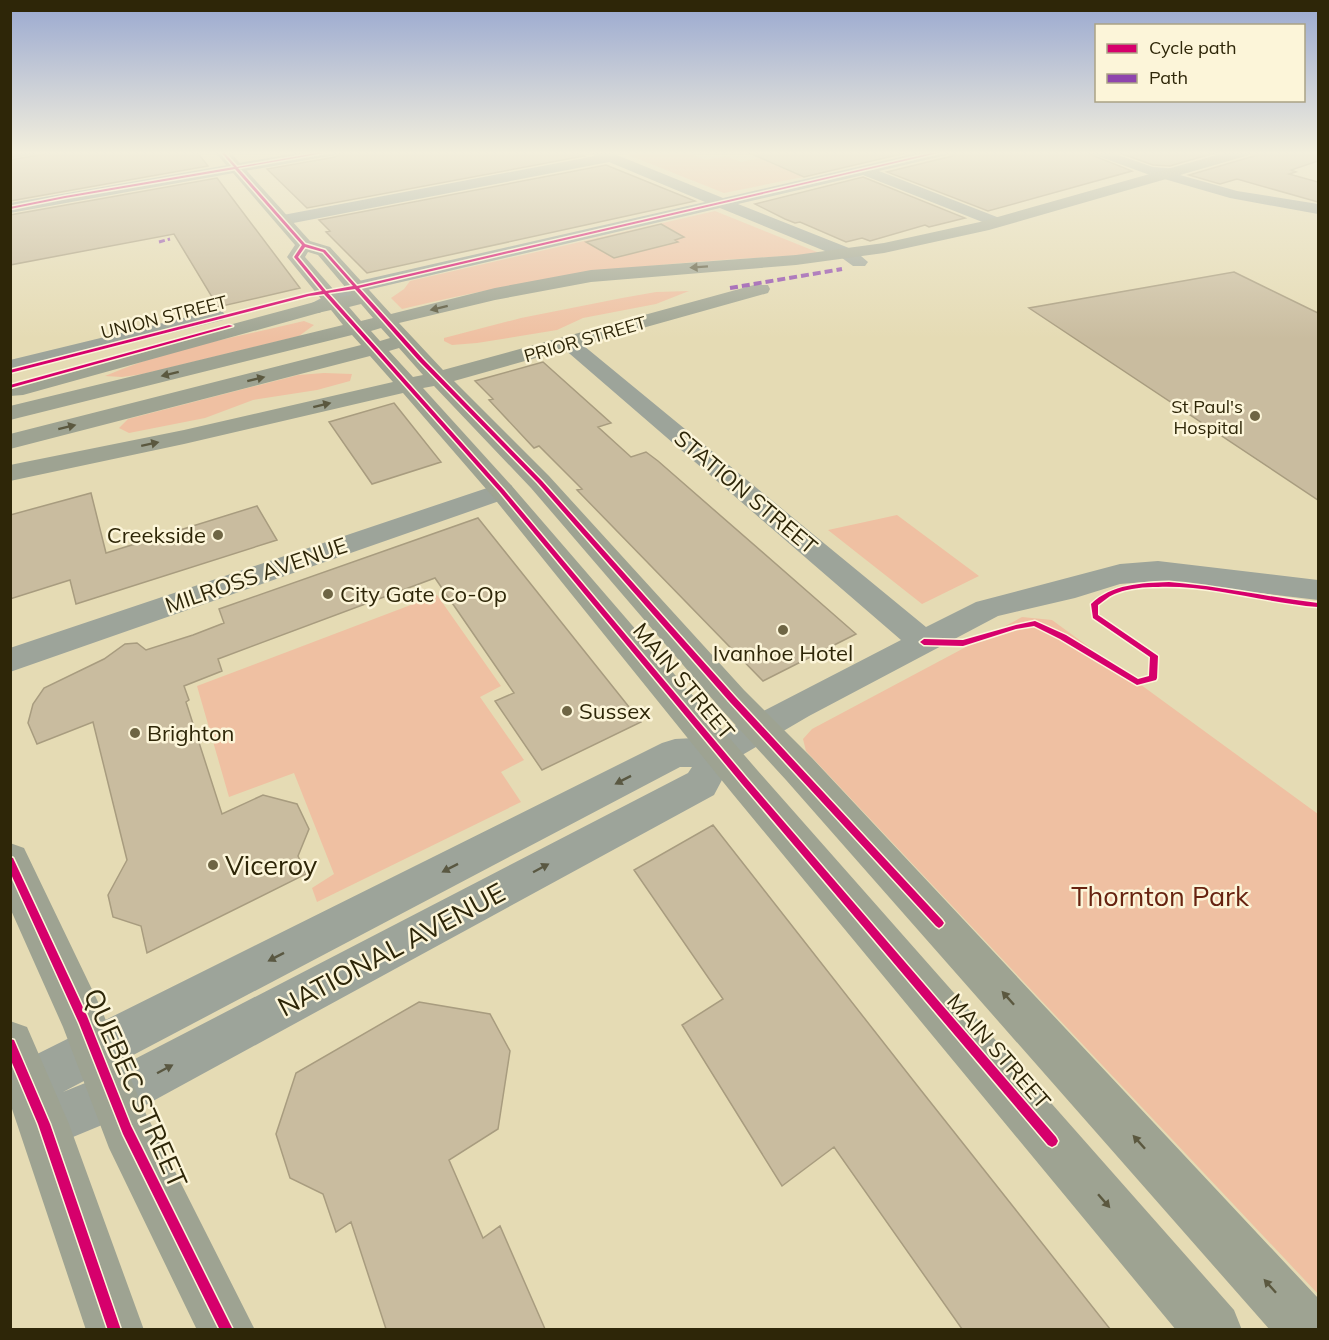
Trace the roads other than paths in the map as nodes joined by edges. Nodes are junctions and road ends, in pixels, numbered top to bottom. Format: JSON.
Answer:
{"nodes":[{"id":1,"x":277,"y":214,"type":"edge"},
{"id":2,"x":317,"y":214,"type":"edge"},
{"id":3,"x":680,"y":214,"type":"edge"},
{"id":4,"x":747,"y":214,"type":"edge"},
{"id":5,"x":966,"y":214,"type":"edge"},
{"id":6,"x":1026,"y":214,"type":"edge"},
{"id":7,"x":283,"y":220,"type":"junction"},
{"id":8,"x":990,"y":224,"type":"junction"},
{"id":9,"x":304,"y":245,"type":"junction"},
{"id":10,"x":853,"y":258,"type":"junction"},
{"id":11,"x":761,"y":289,"type":"dead end"},
{"id":12,"x":362,"y":293,"type":"junction"},
{"id":13,"x":598,"y":294,"type":"dead end"},
{"id":14,"x":326,"y":305,"type":"junction"},
{"id":15,"x":216,"y":316,"type":"dead end"},
{"id":16,"x":421,"y":336,"type":"dead end"},
{"id":17,"x":567,"y":344,"type":"junction"},
{"id":18,"x":421,"y":360,"type":"junction"},
{"id":19,"x":10,"y":367,"type":"edge"},
{"id":20,"x":438,"y":378,"type":"junction"},
{"id":21,"x":408,"y":385,"type":"junction"},
{"id":22,"x":10,"y":391,"type":"edge"},
{"id":23,"x":10,"y":413,"type":"edge"},
{"id":24,"x":10,"y":442,"type":"edge"},
{"id":25,"x":10,"y":473,"type":"edge"},
{"id":26,"x":502,"y":491,"type":"junction"},
{"id":27,"x":1318,"y":590,"type":"edge"},
{"id":28,"x":924,"y":642,"type":"junction"},
{"id":29,"x":10,"y":660,"type":"edge"},
{"id":30,"x":739,"y":739,"type":"junction"},
{"id":31,"x":10,"y":861,"type":"edge"},
{"id":32,"x":104,"y":1073,"type":"junction"},
{"id":33,"x":27,"y":1084,"type":"edge"},
{"id":34,"x":115,"y":1329,"type":"edge"},
{"id":35,"x":227,"y":1329,"type":"edge"},
{"id":36,"x":1214,"y":1329,"type":"edge"},
{"id":37,"x":1309,"y":1329,"type":"edge"}],
"edges":[{"from":1,"to":7,"type":"main road","name":"MAIN STREET"},
{"from":2,"to":7,"type":"street"},
{"from":3,"to":12,"type":"street"},
{"from":4,"to":10,"type":"street"},
{"from":5,"to":8,"type":"street"},
{"from":6,"to":8,"type":"main road"},
{"from":7,"to":9,"type":"main road","name":"MAIN STREET"},
{"from":8,"to":10,"type":"main road"},
{"from":9,"to":12,"type":"main road","name":"MAIN STREET"},
{"from":9,"to":14,"type":"main road","name":"MAIN STREET"},
{"from":10,"to":13,"type":"main road"},
{"from":10,"to":23,"type":"main road","one_way":true},
{"from":11,"to":17,"type":"main road","name":"PRIOR STREET"},
{"from":12,"to":14,"type":"main road"},
{"from":12,"to":18,"type":"main road","name":"MAIN STREET"},
{"from":14,"to":21,"type":"main road","name":"MAIN STREET"},
{"from":14,"to":22,"type":"main road"},
{"from":15,"to":19,"type":"street","name":"UNION STREET"},
{"from":24,"to":16,"type":"main road","one_way":true},
{"from":17,"to":18,"type":"main road"},
{"from":17,"to":20,"type":"main road","name":"PRIOR STREET"},
{"from":17,"to":28,"type":"street","name":"STATION STREET"},
{"from":18,"to":20,"type":"main road","name":"MAIN STREET"},
{"from":20,"to":21,"type":"main road","name":"PRIOR STREET"},
{"from":20,"to":30,"type":"main road","name":"MAIN STREET"},
{"from":25,"to":21,"type":"main road","name":"PRIOR STREET","one_way":true},
{"from":21,"to":26,"type":"main road","name":"MAIN STREET"},
{"from":26,"to":29,"type":"street","name":"MILROSS AVENUE"},
{"from":26,"to":30,"type":"main road","name":"MAIN STREET"},
{"from":27,"to":28,"type":"street"},
{"from":28,"to":30,"type":"street"},
{"from":30,"to":32,"type":"street","name":"NATIONAL AVENUE"},
{"from":30,"to":36,"type":"main road","name":"MAIN STREET","one_way":true},
{"from":37,"to":30,"type":"main road","name":"MAIN STREET","one_way":true},
{"from":31,"to":32,"type":"main road","name":"QUEBEC STREET"},
{"from":32,"to":33,"type":"street","name":"NATIONAL AVENUE"},
{"from":32,"to":35,"type":"main road","name":"QUEBEC STREET"},
{"from":33,"to":34,"type":"main road"}]}
